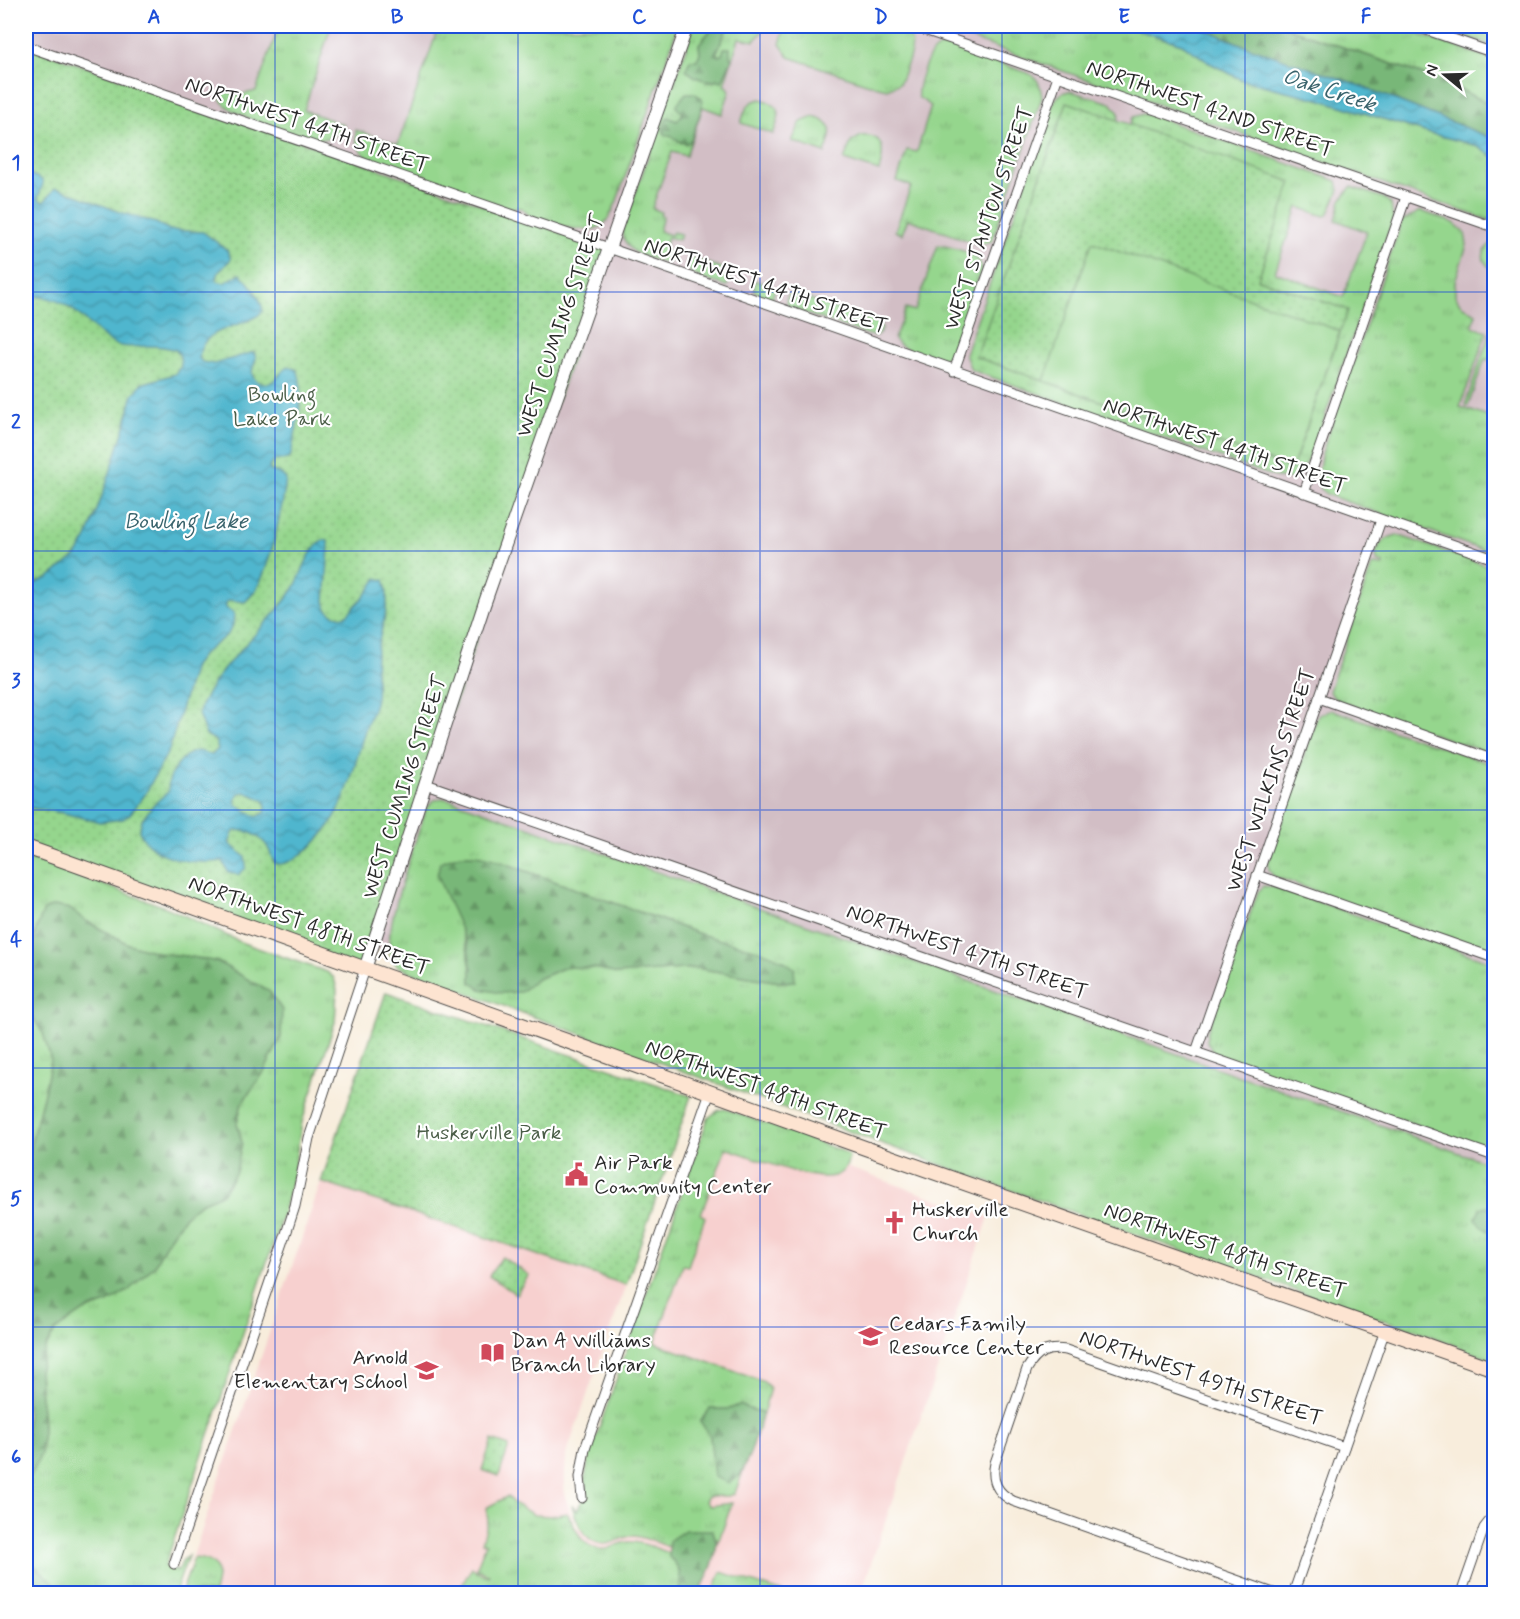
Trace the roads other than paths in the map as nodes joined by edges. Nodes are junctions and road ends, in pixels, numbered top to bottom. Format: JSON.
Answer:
{"nodes":[{"id":1,"x":687,"y":26,"type":"edge"},
{"id":2,"x":914,"y":26,"type":"edge"},
{"id":3,"x":1415,"y":26,"type":"edge"},
{"id":4,"x":26,"y":46,"type":"edge"},
{"id":5,"x":1494,"y":53,"type":"edge"},
{"id":6,"x":1058,"y":76,"type":"junction"},
{"id":7,"x":1406,"y":197,"type":"junction"},
{"id":8,"x":1494,"y":228,"type":"edge"},
{"id":9,"x":609,"y":249,"type":"junction"},
{"id":10,"x":954,"y":371,"type":"junction"},
{"id":11,"x":1304,"y":493,"type":"junction"},
{"id":12,"x":1382,"y":520,"type":"junction"},
{"id":13,"x":1494,"y":559,"type":"edge"},
{"id":14,"x":1319,"y":698,"type":"junction"},
{"id":15,"x":1494,"y":760,"type":"edge"},
{"id":16,"x":426,"y":784,"type":"junction"},
{"id":17,"x":26,"y":847,"type":"edge"},
{"id":18,"x":1257,"y":875,"type":"junction"},
{"id":19,"x":1494,"y":958,"type":"edge"},
{"id":20,"x":365,"y":969,"type":"junction"},
{"id":21,"x":1196,"y":1052,"type":"junction"},
{"id":22,"x":710,"y":1092,"type":"junction"},
{"id":23,"x":1494,"y":1156,"type":"edge"},
{"id":24,"x":1385,"y":1330,"type":"junction"},
{"id":25,"x":1494,"y":1369,"type":"edge"},
{"id":26,"x":1344,"y":1447,"type":"junction"},
{"id":27,"x":582,"y":1498,"type":"dead end"},
{"id":28,"x":1494,"y":1515,"type":"edge"},
{"id":29,"x":174,"y":1564,"type":"dead end"},
{"id":30,"x":1276,"y":1593,"type":"edge"},
{"id":31,"x":1293,"y":1593,"type":"edge"},
{"id":32,"x":1461,"y":1593,"type":"edge"}],
"edges":[{"from":1,"to":9,"type":"street","name":"WEST CUMING STREET"},
{"from":2,"to":6,"type":"street","name":"NORTHWEST 42ND STREET"},
{"from":3,"to":5,"type":"street"},
{"from":4,"to":9,"type":"street","name":"NORTHWEST 44TH STREET"},
{"from":6,"to":7,"type":"street","name":"NORTHWEST 42ND STREET"},
{"from":6,"to":10,"type":"street","name":"WEST STANTON STREET"},
{"from":7,"to":8,"type":"street","name":"NORTHWEST 42ND STREET"},
{"from":7,"to":11,"type":"street"},
{"from":9,"to":10,"type":"street","name":"NORTHWEST 44TH STREET"},
{"from":9,"to":16,"type":"street","name":"WEST CUMING STREET"},
{"from":10,"to":11,"type":"street","name":"NORTHWEST 44TH STREET"},
{"from":11,"to":12,"type":"street","name":"NORTHWEST 44TH STREET"},
{"from":12,"to":13,"type":"street","name":"NORTHWEST 44TH STREET"},
{"from":12,"to":14,"type":"street","name":"WEST WILKINS STREET"},
{"from":14,"to":15,"type":"street"},
{"from":14,"to":18,"type":"street","name":"WEST WILKINS STREET"},
{"from":16,"to":20,"type":"street","name":"WEST CUMING STREET"},
{"from":16,"to":21,"type":"street","name":"NORTHWEST 47TH STREET"},
{"from":17,"to":20,"type":"main road","name":"NORTHWEST 48TH STREET"},
{"from":18,"to":19,"type":"street"},
{"from":18,"to":21,"type":"street","name":"WEST WILKINS STREET"},
{"from":20,"to":22,"type":"main road","name":"NORTHWEST 48TH STREET"},
{"from":20,"to":29,"type":"street","name":"WEST CUMING STREET"},
{"from":21,"to":23,"type":"street","name":"NORTHWEST 47TH STREET"},
{"from":22,"to":24,"type":"main road","name":"NORTHWEST 48TH STREET"},
{"from":22,"to":27,"type":"street"},
{"from":24,"to":25,"type":"main road","name":"NORTHWEST 48TH STREET"},
{"from":24,"to":26,"type":"street"},
{"from":26,"to":30,"type":"street","name":"NORTHWEST 49TH STREET"},
{"from":26,"to":31,"type":"street"},
{"from":28,"to":32,"type":"street"}]}
